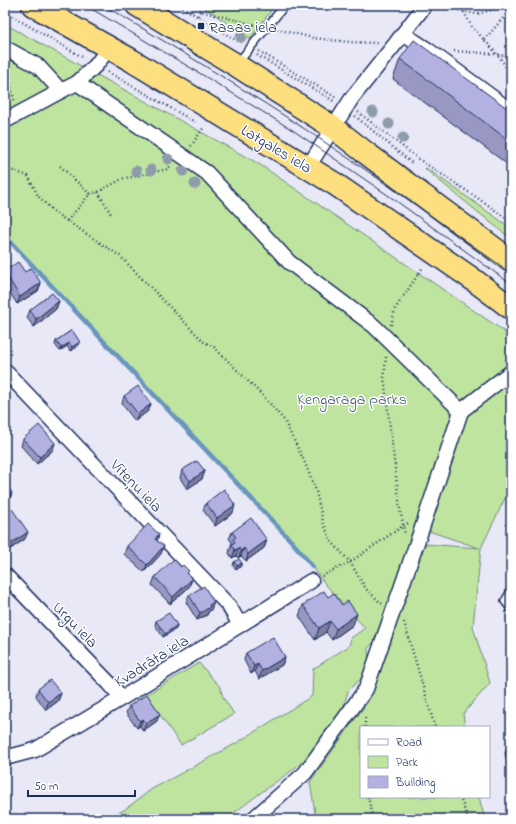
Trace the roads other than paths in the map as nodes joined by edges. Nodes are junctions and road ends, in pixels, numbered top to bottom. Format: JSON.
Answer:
{"nodes":[{"id":1,"x":33,"y":5,"type":"edge"},
{"id":2,"x":137,"y":5,"type":"edge"},
{"id":3,"x":285,"y":5,"type":"edge"},
{"id":4,"x":425,"y":5,"type":"edge"},
{"id":5,"x":400,"y":39,"type":"junction"},
{"id":6,"x":5,"y":48,"type":"edge"},
{"id":7,"x":102,"y":56,"type":"junction"},
{"id":8,"x":236,"y":65,"type":"junction"},
{"id":9,"x":77,"y":83,"type":"junction"},
{"id":10,"x":61,"y":90,"type":"junction"},
{"id":11,"x":511,"y":111,"type":"edge"},
{"id":12,"x":11,"y":118,"type":"edge"},
{"id":13,"x":334,"y":128,"type":"junction"},
{"id":14,"x":308,"y":167,"type":"junction"},
{"id":15,"x":511,"y":261,"type":"edge"},
{"id":16,"x":511,"y":308,"type":"edge"},
{"id":17,"x":5,"y":371,"type":"edge"},
{"id":18,"x":511,"y":372,"type":"edge"},
{"id":19,"x":461,"y":410,"type":"junction"},
{"id":20,"x":5,"y":574,"type":"edge"},
{"id":21,"x":311,"y":581,"type":"road end"},
{"id":22,"x":511,"y":591,"type":"edge"},
{"id":23,"x":511,"y":609,"type":"edge"},
{"id":24,"x":240,"y":625,"type":"junction"},
{"id":25,"x":122,"y":698,"type":"junction"},
{"id":26,"x":5,"y":758,"type":"edge"},
{"id":27,"x":253,"y":819,"type":"edge"}],
"edges":[{"from":1,"to":7,"type":"highway","name":"Latgales iela"},
{"from":2,"to":8,"type":"highway"},
{"from":3,"to":8,"type":"lane"},
{"from":4,"to":5,"type":"street"},
{"from":5,"to":11,"type":"street"},
{"from":5,"to":13,"type":"street"},
{"from":6,"to":10,"type":"street"},
{"from":7,"to":9,"type":"street"},
{"from":7,"to":14,"type":"highway","name":"Latgales iela"},
{"from":8,"to":13,"type":"highway"},
{"from":9,"to":10,"type":"street"},
{"from":9,"to":19,"type":"street"},
{"from":10,"to":12,"type":"street"},
{"from":13,"to":14,"type":"street"},
{"from":13,"to":15,"type":"highway"},
{"from":14,"to":16,"type":"highway","name":"Latgales iela"},
{"from":17,"to":24,"type":"street","name":"Vīteņu iela"},
{"from":18,"to":19,"type":"street"},
{"from":19,"to":27,"type":"street"},
{"from":20,"to":25,"type":"street","name":"Urgu iela"},
{"from":21,"to":24,"type":"street","name":"Kvadrāta iela"},
{"from":22,"to":23,"type":"lane"},
{"from":24,"to":25,"type":"street","name":"Kvadrāta iela"},
{"from":25,"to":26,"type":"street","name":"Kvadrāta iela"}]}
